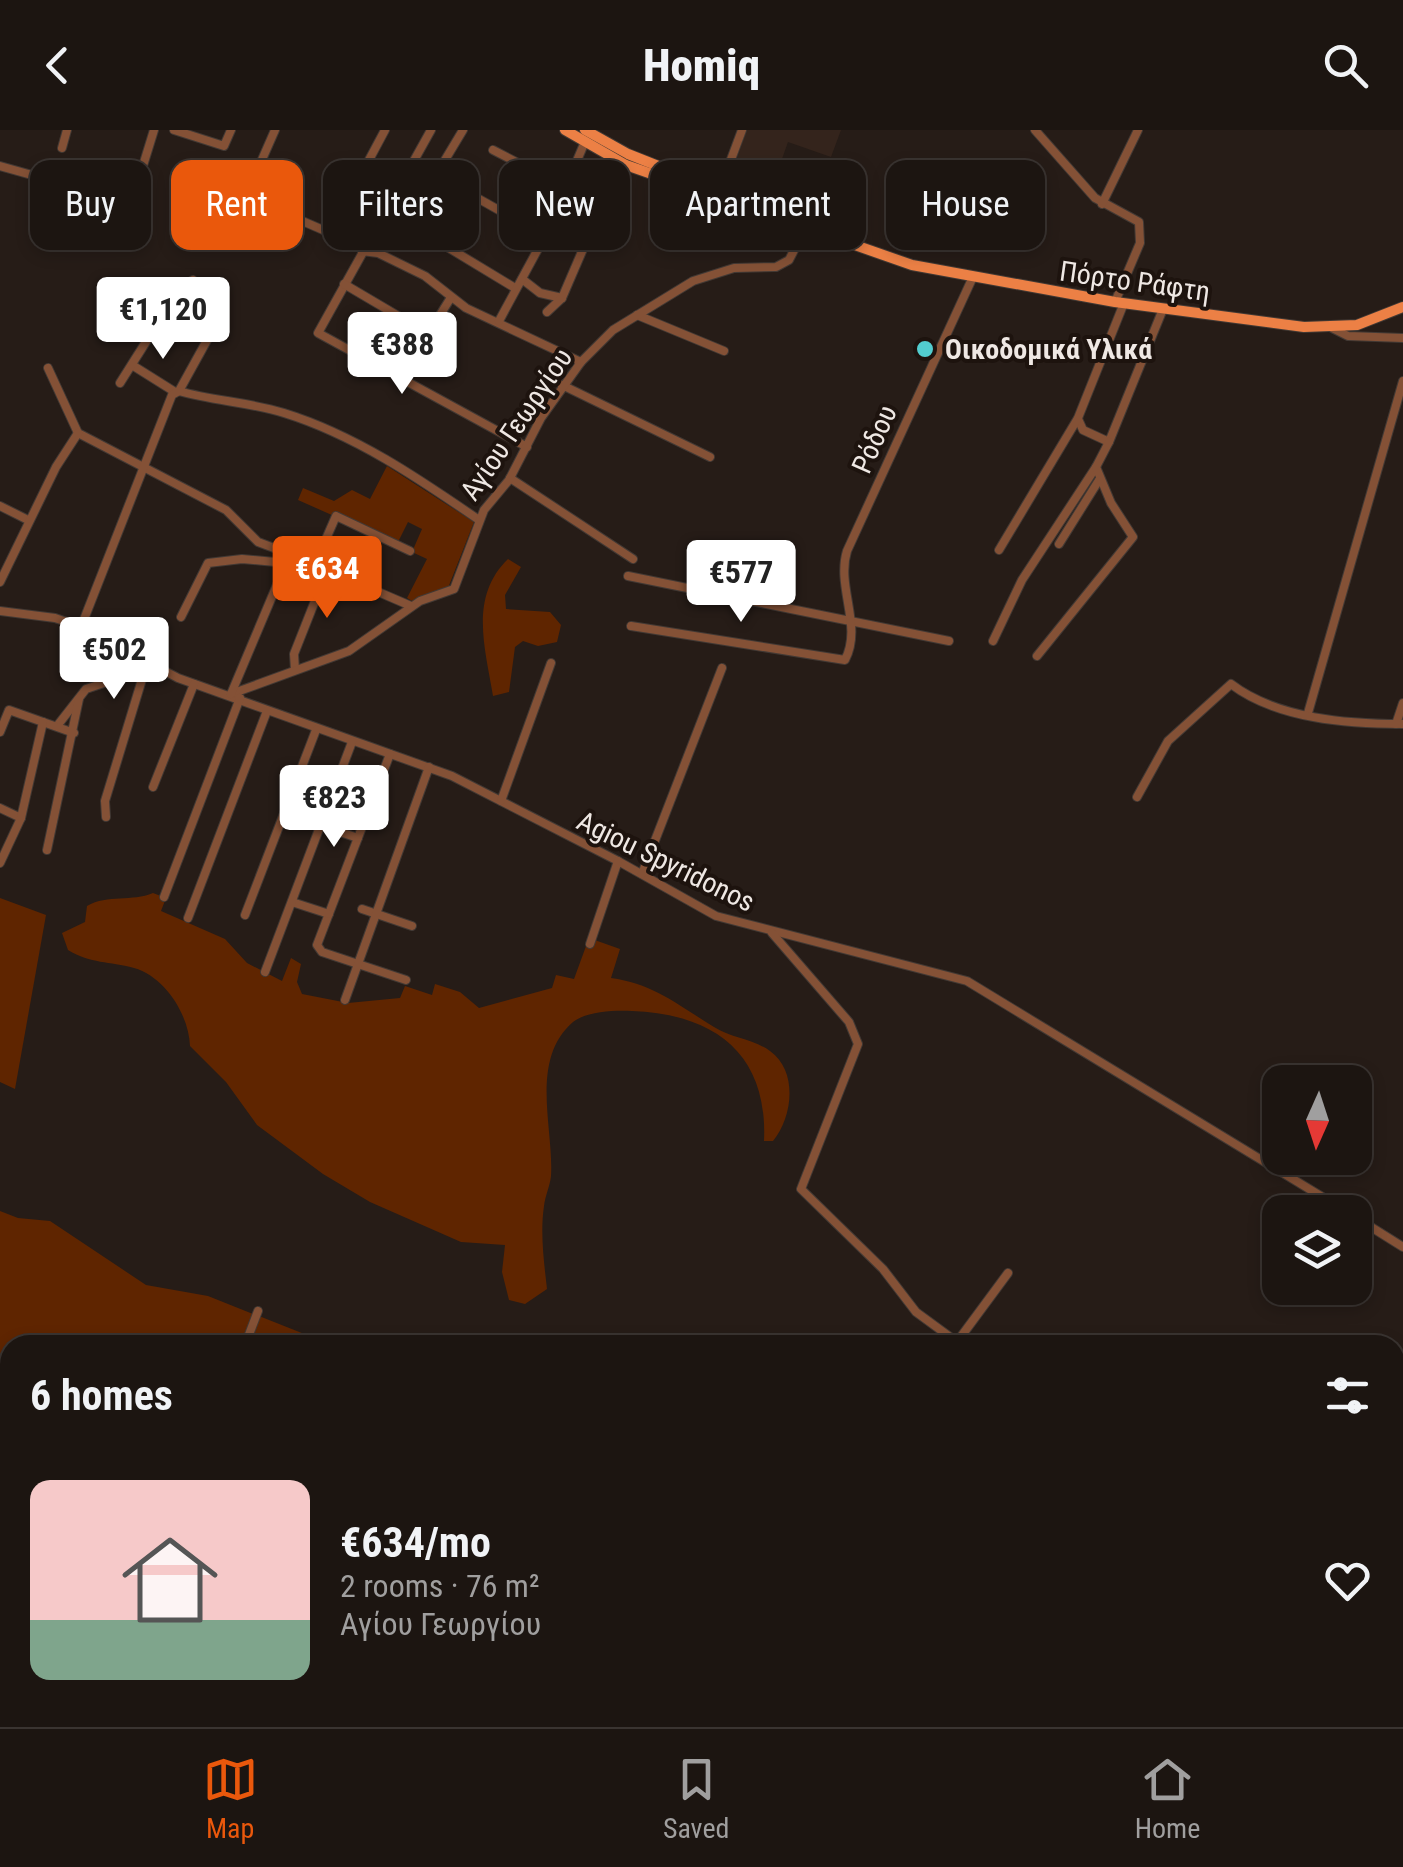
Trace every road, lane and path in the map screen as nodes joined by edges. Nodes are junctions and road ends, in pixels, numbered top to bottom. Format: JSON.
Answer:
{"nodes":[{"id":1,"x":67,"y":130,"type":"edge"},
{"id":2,"x":154,"y":130,"type":"edge"},
{"id":3,"x":174,"y":130,"type":"edge"},
{"id":4,"x":231,"y":130,"type":"edge"},
{"id":5,"x":274,"y":130,"type":"edge"},
{"id":6,"x":384,"y":130,"type":"edge"},
{"id":7,"x":431,"y":130,"type":"edge"},
{"id":8,"x":464,"y":130,"type":"edge"},
{"id":9,"x":565,"y":130,"type":"edge"},
{"id":10,"x":584,"y":130,"type":"edge"},
{"id":11,"x":742,"y":130,"type":"edge"},
{"id":12,"x":1035,"y":130,"type":"edge"},
{"id":13,"x":1138,"y":130,"type":"edge"},
{"id":14,"x":584,"y":144,"type":"junction"},
{"id":15,"x":62,"y":148,"type":"dead end"},
{"id":16,"x":493,"y":150,"type":"dead end"},
{"id":17,"x":262,"y":160,"type":"edge"},
{"id":18,"x":415,"y":160,"type":"edge"},
{"id":19,"x":447,"y":160,"type":"edge"},
{"id":20,"x":513,"y":160,"type":"edge"},
{"id":21,"x":576,"y":160,"type":"edge"},
{"id":22,"x":614,"y":160,"type":"edge"},
{"id":23,"x":731,"y":160,"type":"edge"},
{"id":24,"x":650,"y":162,"type":"edge"},
{"id":25,"x":0,"y":166,"type":"edge"},
{"id":26,"x":1102,"y":204,"type":"junction"},
{"id":27,"x":303,"y":221,"type":"edge"},
{"id":28,"x":866,"y":249,"type":"edge"},
{"id":29,"x":452,"y":250,"type":"edge"},
{"id":30,"x":538,"y":250,"type":"edge"},
{"id":31,"x":583,"y":250,"type":"edge"},
{"id":32,"x":796,"y":250,"type":"edge"},
{"id":33,"x":362,"y":251,"type":"joint"},
{"id":34,"x":522,"y":278,"type":"junction"},
{"id":35,"x":972,"y":278,"type":"junction"},
{"id":36,"x":193,"y":280,"type":"dead end"},
{"id":37,"x":344,"y":284,"type":"junction"},
{"id":38,"x":515,"y":288,"type":"junction"},
{"id":39,"x":562,"y":298,"type":"junction"},
{"id":40,"x":450,"y":299,"type":"junction"},
{"id":41,"x":1120,"y":302,"type":"junction"},
{"id":42,"x":1403,"y":307,"type":"edge"},
{"id":43,"x":1163,"y":309,"type":"junction"},
{"id":44,"x":548,"y":312,"type":"dead end"},
{"id":45,"x":637,"y":315,"type":"junction"},
{"id":46,"x":1376,"y":319,"type":"junction"},
{"id":47,"x":404,"y":320,"type":"dead end"},
{"id":48,"x":499,"y":321,"type":"junction"},
{"id":49,"x":216,"y":324,"type":"dead end"},
{"id":50,"x":1332,"y":328,"type":"junction"},
{"id":51,"x":1381,"y":334,"type":"junction"},
{"id":52,"x":1403,"y":338,"type":"edge"},
{"id":53,"x":724,"y":352,"type":"dead end"},
{"id":54,"x":581,"y":362,"type":"junction"},
{"id":55,"x":132,"y":365,"type":"junction"},
{"id":56,"x":48,"y":368,"type":"dead end"},
{"id":57,"x":402,"y":376,"type":"junction"},
{"id":58,"x":1403,"y":380,"type":"edge"},
{"id":59,"x":120,"y":383,"type":"dead end"},
{"id":60,"x":562,"y":384,"type":"junction"},
{"id":61,"x":177,"y":391,"type":"junction"},
{"id":62,"x":1078,"y":418,"type":"junction"},
{"id":63,"x":78,"y":432,"type":"junction"},
{"id":64,"x":1109,"y":442,"type":"junction"},
{"id":65,"x":527,"y":446,"type":"junction"},
{"id":66,"x":710,"y":457,"type":"dead end"},
{"id":67,"x":1096,"y":467,"type":"junction"},
{"id":68,"x":143,"y":470,"type":"junction"},
{"id":69,"x":510,"y":478,"type":"junction"},
{"id":70,"x":1099,"y":480,"type":"junction"},
{"id":71,"x":0,"y":506,"type":"edge"},
{"id":72,"x":28,"y":520,"type":"junction"},
{"id":73,"x":478,"y":520,"type":"junction"},
{"id":74,"x":1059,"y":544,"type":"dead end"},
{"id":75,"x":999,"y":550,"type":"dead end"},
{"id":76,"x":410,"y":552,"type":"dead end"},
{"id":77,"x":288,"y":559,"type":"junction"},
{"id":78,"x":633,"y":559,"type":"dead end"},
{"id":79,"x":315,"y":564,"type":"junction"},
{"id":80,"x":328,"y":568,"type":"junction"},
{"id":81,"x":628,"y":576,"type":"dead end"},
{"id":82,"x":0,"y":582,"type":"edge"},
{"id":83,"x":411,"y":606,"type":"junction"},
{"id":84,"x":0,"y":612,"type":"edge"},
{"id":85,"x":181,"y":617,"type":"dead end"},
{"id":86,"x":850,"y":623,"type":"junction"},
{"id":87,"x":631,"y":626,"type":"dead end"},
{"id":88,"x":81,"y":627,"type":"junction"},
{"id":89,"x":949,"y":641,"type":"dead end"},
{"id":90,"x":993,"y":641,"type":"dead end"},
{"id":91,"x":124,"y":649,"type":"junction"},
{"id":92,"x":1036,"y":656,"type":"dead end"},
{"id":93,"x":147,"y":663,"type":"junction"},
{"id":94,"x":551,"y":663,"type":"dead end"},
{"id":95,"x":722,"y":668,"type":"dead end"},
{"id":96,"x":295,"y":670,"type":"junction"},
{"id":97,"x":194,"y":684,"type":"junction"},
{"id":98,"x":254,"y":689,"type":"junction"},
{"id":99,"x":230,"y":694,"type":"junction"},
{"id":100,"x":79,"y":699,"type":"junction"},
{"id":101,"x":244,"y":700,"type":"junction"},
{"id":102,"x":1403,"y":703,"type":"edge"},
{"id":103,"x":267,"y":711,"type":"junction"},
{"id":104,"x":1308,"y":713,"type":"junction"},
{"id":105,"x":44,"y":722,"type":"junction"},
{"id":106,"x":1400,"y":724,"type":"edge"},
{"id":107,"x":57,"y":726,"type":"junction"},
{"id":108,"x":316,"y":730,"type":"junction"},
{"id":109,"x":0,"y":732,"type":"edge"},
{"id":110,"x":74,"y":732,"type":"junction"},
{"id":111,"x":352,"y":742,"type":"junction"},
{"id":112,"x":390,"y":754,"type":"junction"},
{"id":113,"x":428,"y":767,"type":"junction"},
{"id":114,"x":153,"y":787,"type":"dead end"},
{"id":115,"x":1137,"y":797,"type":"dead end"},
{"id":116,"x":501,"y":801,"type":"junction"},
{"id":117,"x":0,"y":808,"type":"edge"},
{"id":118,"x":106,"y":816,"type":"dead end"},
{"id":119,"x":21,"y":818,"type":"junction"},
{"id":120,"x":322,"y":826,"type":"junction"},
{"id":121,"x":358,"y":838,"type":"junction"},
{"id":122,"x":48,"y":850,"type":"dead end"},
{"id":123,"x":618,"y":861,"type":"junction"},
{"id":124,"x":0,"y":863,"type":"edge"},
{"id":125,"x":642,"y":874,"type":"junction"},
{"id":126,"x":164,"y":896,"type":"dead end"},
{"id":127,"x":292,"y":902,"type":"junction"},
{"id":128,"x":362,"y":908,"type":"dead end"},
{"id":129,"x":376,"y":913,"type":"junction"},
{"id":130,"x":329,"y":914,"type":"junction"},
{"id":131,"x":245,"y":915,"type":"dead end"},
{"id":132,"x":188,"y":918,"type":"dead end"},
{"id":133,"x":412,"y":926,"type":"dead end"},
{"id":134,"x":772,"y":933,"type":"junction"},
{"id":135,"x":590,"y":944,"type":"dead end"},
{"id":136,"x":357,"y":964,"type":"junction"},
{"id":137,"x":265,"y":972,"type":"dead end"},
{"id":138,"x":406,"y":980,"type":"dead end"},
{"id":139,"x":345,"y":1000,"type":"dead end"},
{"id":140,"x":1320,"y":1195,"type":"edge"},
{"id":141,"x":1372,"y":1228,"type":"edge"},
{"id":142,"x":1403,"y":1247,"type":"edge"},
{"id":143,"x":1008,"y":1273,"type":"dead end"},
{"id":144,"x":258,"y":1311,"type":"dead end"},
{"id":145,"x":249,"y":1335,"type":"edge"},
{"id":146,"x":947,"y":1335,"type":"edge"},
{"id":147,"x":965,"y":1335,"type":"edge"}],
"edges":[{"from":1,"to":15,"type":"street"},
{"from":2,"to":25,"type":"street"},
{"from":3,"to":4,"type":"street"},
{"from":5,"to":17,"type":"street"},
{"from":6,"to":27,"type":"street"},
{"from":7,"to":18,"type":"street"},
{"from":8,"to":19,"type":"street"},
{"from":9,"to":14,"type":"main road","name":"Πόρτο Ράφτη"},
{"from":10,"to":24,"type":"main road","name":"Πόρτο Ράφτη"},
{"from":11,"to":23,"type":"street"},
{"from":12,"to":26,"type":"street"},
{"from":13,"to":26,"type":"street"},
{"from":14,"to":21,"type":"street"},
{"from":14,"to":22,"type":"main road","name":"Πόρτο Ράφτη"},
{"from":16,"to":20,"type":"street"},
{"from":26,"to":41,"type":"street"},
{"from":28,"to":35,"type":"main road","name":"Πόρτο Ράφτη"},
{"from":29,"to":38,"type":"street"},
{"from":30,"to":34,"type":"street"},
{"from":31,"to":39,"type":"street"},
{"from":32,"to":45,"type":"street","name":"Αγίου Γεωργίου"},
{"from":33,"to":37,"type":"street"},
{"from":33,"to":40,"type":"street"},
{"from":34,"to":38,"type":"street"},
{"from":34,"to":39,"type":"street"},
{"from":35,"to":41,"type":"main road","name":"Πόρτο Ράφτη"},
{"from":35,"to":86,"type":"street","name":"Ρόδου"},
{"from":36,"to":55,"type":"street"},
{"from":37,"to":47,"type":"street"},
{"from":37,"to":57,"type":"street"},
{"from":38,"to":48,"type":"street"},
{"from":39,"to":44,"type":"street"},
{"from":40,"to":48,"type":"street"},
{"from":40,"to":57,"type":"street"},
{"from":41,"to":43,"type":"main road","name":"Πόρτο Ράφτη"},
{"from":41,"to":62,"type":"street"},
{"from":42,"to":46,"type":"main road","name":"Πόρτο Ράφτη"},
{"from":43,"to":50,"type":"main road","name":"Πόρτο Ράφτη"},
{"from":43,"to":64,"type":"street"},
{"from":45,"to":53,"type":"street"},
{"from":45,"to":54,"type":"street","name":"Αγίου Γεωργίου"},
{"from":46,"to":50,"type":"main road","name":"Πόρτο Ράφτη"},
{"from":46,"to":51,"type":"street"},
{"from":48,"to":54,"type":"street"},
{"from":49,"to":61,"type":"street"},
{"from":50,"to":51,"type":"street"},
{"from":51,"to":52,"type":"street"},
{"from":54,"to":60,"type":"street","name":"Αγίου Γεωργίου"},
{"from":55,"to":59,"type":"street"},
{"from":55,"to":61,"type":"street"},
{"from":56,"to":63,"type":"street"},
{"from":57,"to":65,"type":"street"},
{"from":58,"to":104,"type":"street"},
{"from":60,"to":65,"type":"street","name":"Αγίου Γεωργίου"},
{"from":60,"to":66,"type":"street"},
{"from":61,"to":68,"type":"street"},
{"from":61,"to":73,"type":"street"},
{"from":62,"to":64,"type":"street"},
{"from":62,"to":75,"type":"street"},
{"from":63,"to":68,"type":"street"},
{"from":63,"to":72,"type":"street"},
{"from":64,"to":67,"type":"street"},
{"from":65,"to":69,"type":"street","name":"Αγίου Γεωργίου"},
{"from":67,"to":70,"type":"street"},
{"from":67,"to":90,"type":"street"},
{"from":68,"to":77,"type":"street"},
{"from":68,"to":88,"type":"street"},
{"from":69,"to":73,"type":"street","name":"Αγίου Γεωργίου"},
{"from":69,"to":78,"type":"street"},
{"from":70,"to":74,"type":"street"},
{"from":70,"to":92,"type":"street"},
{"from":71,"to":72,"type":"street"},
{"from":72,"to":82,"type":"street"},
{"from":73,"to":83,"type":"street","name":"Αγίου Γεωργίου"},
{"from":76,"to":79,"type":"street"},
{"from":77,"to":79,"type":"street"},
{"from":77,"to":85,"type":"street"},
{"from":77,"to":99,"type":"street"},
{"from":79,"to":80,"type":"street"},
{"from":80,"to":83,"type":"street"},
{"from":80,"to":96,"type":"street"},
{"from":81,"to":86,"type":"street"},
{"from":83,"to":96,"type":"street","name":"Αγίου Γεωργίου"},
{"from":84,"to":88,"type":"street","name":"Agiou Spyridonos"},
{"from":86,"to":87,"type":"street"},
{"from":86,"to":89,"type":"street"},
{"from":88,"to":91,"type":"street","name":"Agiou Spyridonos"},
{"from":91,"to":93,"type":"street","name":"Agiou Spyridonos"},
{"from":91,"to":100,"type":"street"},
{"from":93,"to":97,"type":"street","name":"Agiou Spyridonos"},
{"from":93,"to":118,"type":"street"},
{"from":94,"to":116,"type":"street"},
{"from":95,"to":125,"type":"street"},
{"from":96,"to":98,"type":"street","name":"Αγίου Γεωργίου"},
{"from":97,"to":99,"type":"street","name":"Agiou Spyridonos"},
{"from":97,"to":114,"type":"street"},
{"from":98,"to":99,"type":"street","name":"Αγίου Γεωργίου"},
{"from":98,"to":101,"type":"street"},
{"from":99,"to":101,"type":"street","name":"Agiou Spyridonos"},
{"from":100,"to":107,"type":"street"},
{"from":100,"to":110,"type":"street"},
{"from":101,"to":103,"type":"street","name":"Agiou Spyridonos"},
{"from":101,"to":126,"type":"street"},
{"from":102,"to":106,"type":"street"},
{"from":103,"to":108,"type":"street","name":"Agiou Spyridonos"},
{"from":103,"to":132,"type":"street"},
{"from":104,"to":106,"type":"street"},
{"from":104,"to":115,"type":"street"},
{"from":105,"to":107,"type":"street"},
{"from":105,"to":109,"type":"street"},
{"from":105,"to":119,"type":"street"},
{"from":107,"to":110,"type":"street"},
{"from":108,"to":111,"type":"street","name":"Agiou Spyridonos"},
{"from":108,"to":131,"type":"street"},
{"from":110,"to":122,"type":"street"},
{"from":111,"to":112,"type":"street","name":"Agiou Spyridonos"},
{"from":111,"to":120,"type":"street"},
{"from":112,"to":113,"type":"street","name":"Agiou Spyridonos"},
{"from":112,"to":121,"type":"street"},
{"from":113,"to":116,"type":"street","name":"Agiou Spyridonos"},
{"from":113,"to":129,"type":"street"},
{"from":116,"to":123,"type":"street","name":"Agiou Spyridonos"},
{"from":117,"to":119,"type":"street"},
{"from":119,"to":124,"type":"street"},
{"from":120,"to":121,"type":"street"},
{"from":120,"to":127,"type":"street"},
{"from":121,"to":130,"type":"street"},
{"from":123,"to":125,"type":"street","name":"Agiou Spyridonos"},
{"from":123,"to":135,"type":"street"},
{"from":125,"to":134,"type":"street","name":"Agiou Spyridonos"},
{"from":127,"to":130,"type":"street"},
{"from":127,"to":137,"type":"street"},
{"from":128,"to":129,"type":"street"},
{"from":129,"to":133,"type":"street"},
{"from":129,"to":136,"type":"street"},
{"from":130,"to":136,"type":"street"},
{"from":134,"to":140,"type":"street","name":"Agiou Spyridonos"},
{"from":134,"to":146,"type":"street"},
{"from":136,"to":138,"type":"street"},
{"from":136,"to":139,"type":"street"},
{"from":141,"to":142,"type":"street"},
{"from":143,"to":147,"type":"street"},
{"from":144,"to":145,"type":"street"}]}
